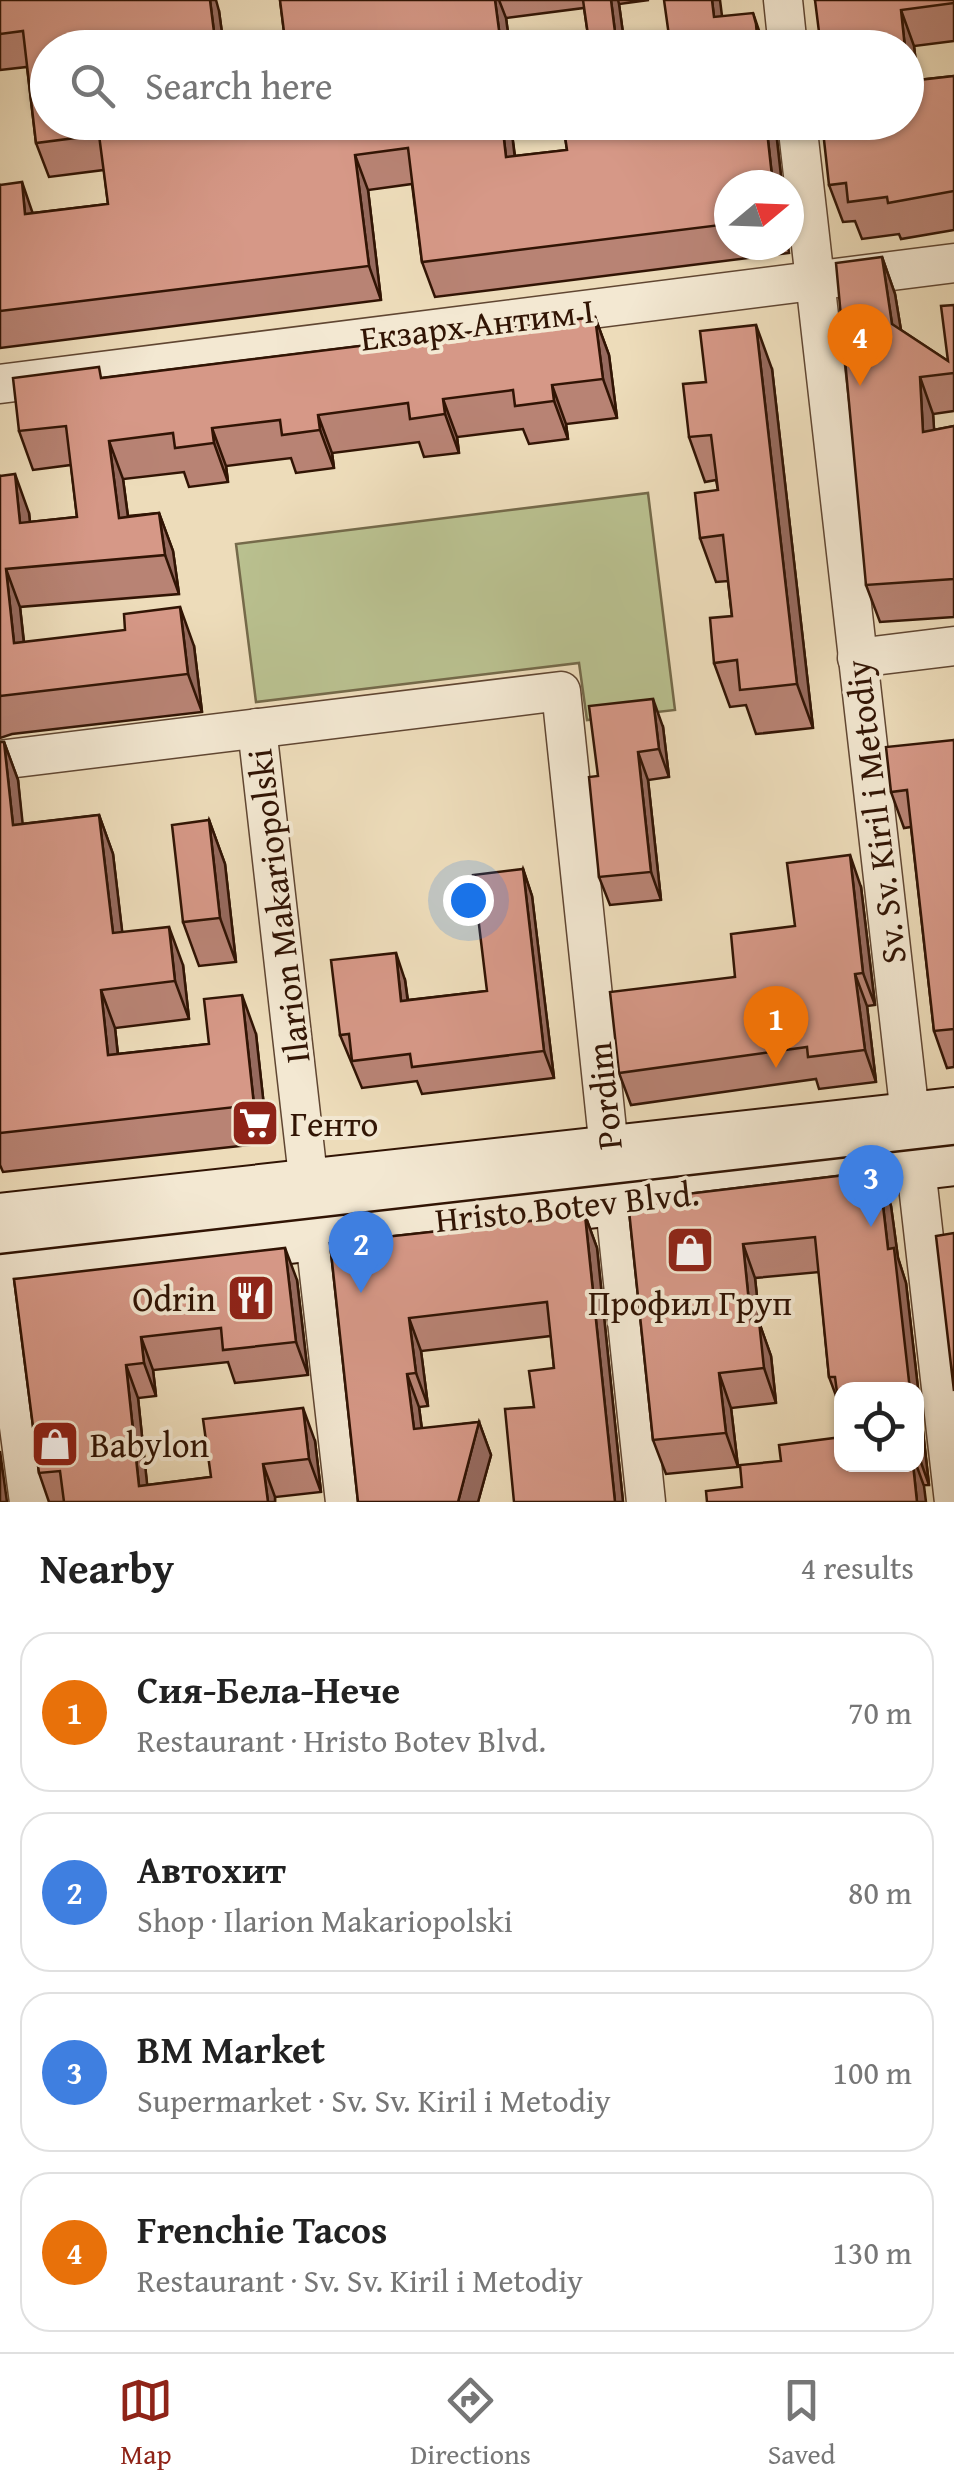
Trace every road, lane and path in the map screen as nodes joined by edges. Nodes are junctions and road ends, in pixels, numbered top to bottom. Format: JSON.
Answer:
{"nodes":[{"id":1,"x":783,"y":0,"type":"edge"},
{"id":2,"x":786,"y":30,"type":"edge"},
{"id":3,"x":799,"y":140,"type":"edge"},
{"id":4,"x":954,"y":263,"type":"edge"},
{"id":5,"x":815,"y":282,"type":"junction"},
{"id":6,"x":0,"y":384,"type":"edge"},
{"id":7,"x":954,"y":646,"type":"edge"},
{"id":8,"x":857,"y":658,"type":"junction"},
{"id":9,"x":258,"y":728,"type":"junction"},
{"id":10,"x":0,"y":760,"type":"edge"},
{"id":11,"x":934,"y":1139,"type":"edge"},
{"id":12,"x":609,"y":1151,"type":"junction"},
{"id":13,"x":615,"y":1202,"type":"junction"},
{"id":14,"x":312,"y":1210,"type":"junction"},
{"id":15,"x":0,"y":1220,"type":"edge"},
{"id":16,"x":0,"y":1271,"type":"edge"},
{"id":17,"x":0,"y":1284,"type":"edge"},
{"id":18,"x":29,"y":1502,"type":"edge"},
{"id":19,"x":345,"y":1502,"type":"edge"},
{"id":20,"x":646,"y":1502,"type":"edge"},
{"id":21,"x":954,"y":1502,"type":"edge"}],
"edges":[{"from":1,"to":2,"type":"street"},
{"from":3,"to":5,"type":"street","name":"Sv. Sv. Kiril i Metodiy"},
{"from":4,"to":5,"type":"street","name":"Екзарх Антим I"},
{"from":5,"to":6,"type":"street","name":"Екзарх Антим I"},
{"from":5,"to":8,"type":"street","name":"Sv. Sv. Kiril i Metodiy"},
{"from":7,"to":8,"type":"street"},
{"from":8,"to":11,"type":"street","name":"Sv. Sv. Kiril i Metodiy"},
{"from":9,"to":10,"type":"street"},
{"from":9,"to":12,"type":"street","name":"Pordim"},
{"from":9,"to":14,"type":"street","name":"Ilarion Makariopolski"},
{"from":11,"to":12,"type":"main road","name":"Hristo Botev Blvd."},
{"from":11,"to":13,"type":"main road","name":"Hristo Botev Blvd."},
{"from":11,"to":21,"type":"street","name":"Sv. Sv. Kiril i Metodiy"},
{"from":12,"to":13,"type":"street","name":"Pordim"},
{"from":12,"to":14,"type":"main road","name":"Hristo Botev Blvd."},
{"from":13,"to":14,"type":"main road","name":"Hristo Botev Blvd."},
{"from":13,"to":20,"type":"street","name":"Pordim"},
{"from":14,"to":15,"type":"main road","name":"Hristo Botev Blvd."},
{"from":14,"to":16,"type":"main road","name":"Hristo Botev Blvd."},
{"from":14,"to":19,"type":"street","name":"Ilarion Makariopolski"},
{"from":17,"to":18,"type":"street"}]}
